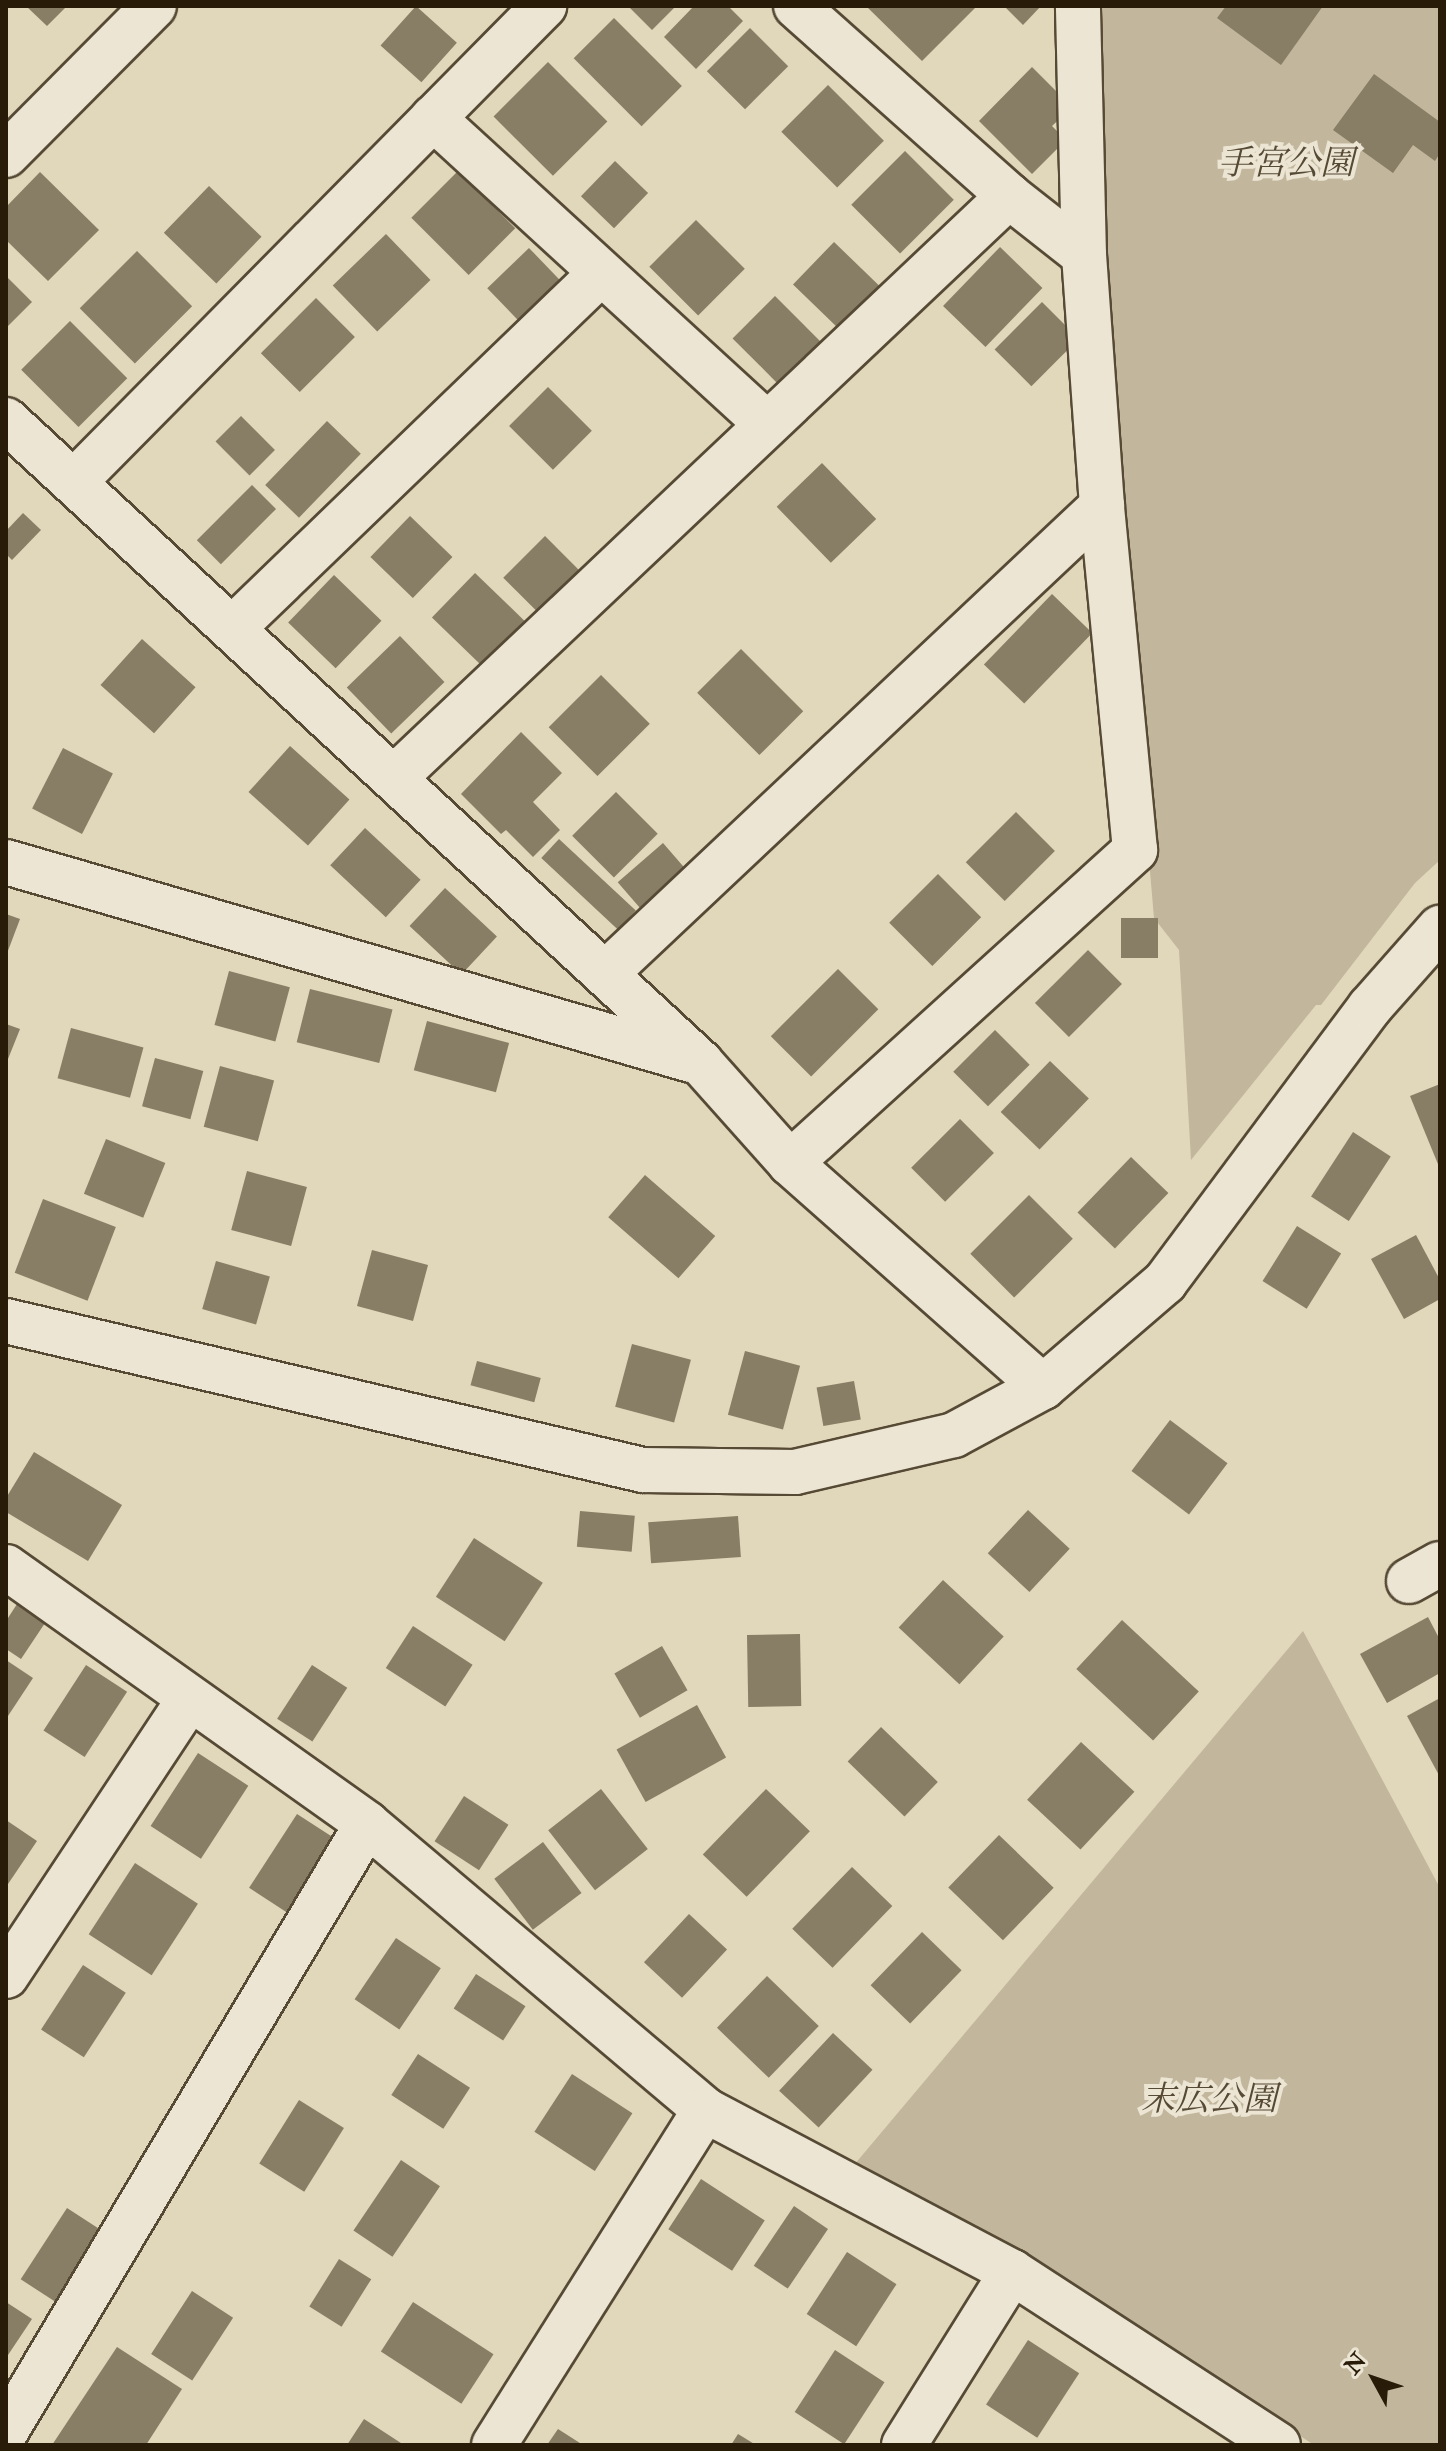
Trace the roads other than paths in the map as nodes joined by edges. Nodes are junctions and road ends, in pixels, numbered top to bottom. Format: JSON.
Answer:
{"nodes":[{"id":1,"x":154,"y":6,"type":"edge"},
{"id":2,"x":544,"y":6,"type":"edge"},
{"id":3,"x":796,"y":6,"type":"edge"},
{"id":4,"x":1078,"y":6,"type":"edge"},
{"id":5,"x":433,"y":118,"type":"junction"},
{"id":6,"x":6,"y":155,"type":"edge"},
{"id":7,"x":1009,"y":196,"type":"junction"},
{"id":8,"x":1084,"y":255,"type":"junction"},
{"id":9,"x":601,"y":273,"type":"junction"},
{"id":10,"x":767,"y":424,"type":"junction"},
{"id":11,"x":13,"y":441,"type":"edge"},
{"id":12,"x":75,"y":481,"type":"junction"},
{"id":13,"x":1102,"y":506,"type":"junction"},
{"id":14,"x":233,"y":628,"type":"junction"},
{"id":15,"x":394,"y":778,"type":"junction"},
{"id":16,"x":6,"y":862,"type":"edge"},
{"id":17,"x":1440,"y":928,"type":"edge"},
{"id":18,"x":605,"y":974,"type":"junction"},
{"id":19,"x":701,"y":1063,"type":"junction"},
{"id":20,"x":790,"y":1163,"type":"junction"},
{"id":21,"x":6,"y":1321,"type":"edge"},
{"id":22,"x":1043,"y":1387,"type":"junction"},
{"id":23,"x":6,"y":1567,"type":"edge"},
{"id":24,"x":190,"y":1698,"type":"junction"},
{"id":25,"x":367,"y":1824,"type":"junction"},
{"id":26,"x":6,"y":1976,"type":"edge"},
{"id":27,"x":705,"y":2110,"type":"junction"},
{"id":28,"x":1012,"y":2272,"type":"junction"},
{"id":29,"x":6,"y":2431,"type":"edge"},
{"id":30,"x":494,"y":2445,"type":"edge"},
{"id":31,"x":904,"y":2445,"type":"edge"},
{"id":32,"x":1278,"y":2445,"type":"edge"}],
"edges":[{"from":1,"to":6,"type":"street"},
{"from":2,"to":5,"type":"street"},
{"from":3,"to":7,"type":"street"},
{"from":4,"to":8,"type":"street"},
{"from":5,"to":9,"type":"street"},
{"from":5,"to":12,"type":"street"},
{"from":7,"to":8,"type":"street"},
{"from":7,"to":10,"type":"street"},
{"from":8,"to":13,"type":"street"},
{"from":9,"to":10,"type":"street"},
{"from":9,"to":14,"type":"street"},
{"from":10,"to":15,"type":"street"},
{"from":11,"to":12,"type":"street"},
{"from":12,"to":14,"type":"street"},
{"from":13,"to":18,"type":"street"},
{"from":13,"to":20,"type":"street"},
{"from":14,"to":15,"type":"street"},
{"from":15,"to":18,"type":"street"},
{"from":16,"to":19,"type":"street"},
{"from":17,"to":22,"type":"street"},
{"from":18,"to":19,"type":"street"},
{"from":19,"to":20,"type":"street"},
{"from":20,"to":22,"type":"street"},
{"from":21,"to":22,"type":"street"},
{"from":23,"to":24,"type":"street"},
{"from":24,"to":25,"type":"street"},
{"from":24,"to":26,"type":"street"},
{"from":25,"to":27,"type":"street"},
{"from":25,"to":29,"type":"street"},
{"from":27,"to":28,"type":"street"},
{"from":27,"to":30,"type":"street"},
{"from":28,"to":31,"type":"street"},
{"from":28,"to":32,"type":"street"}]}
